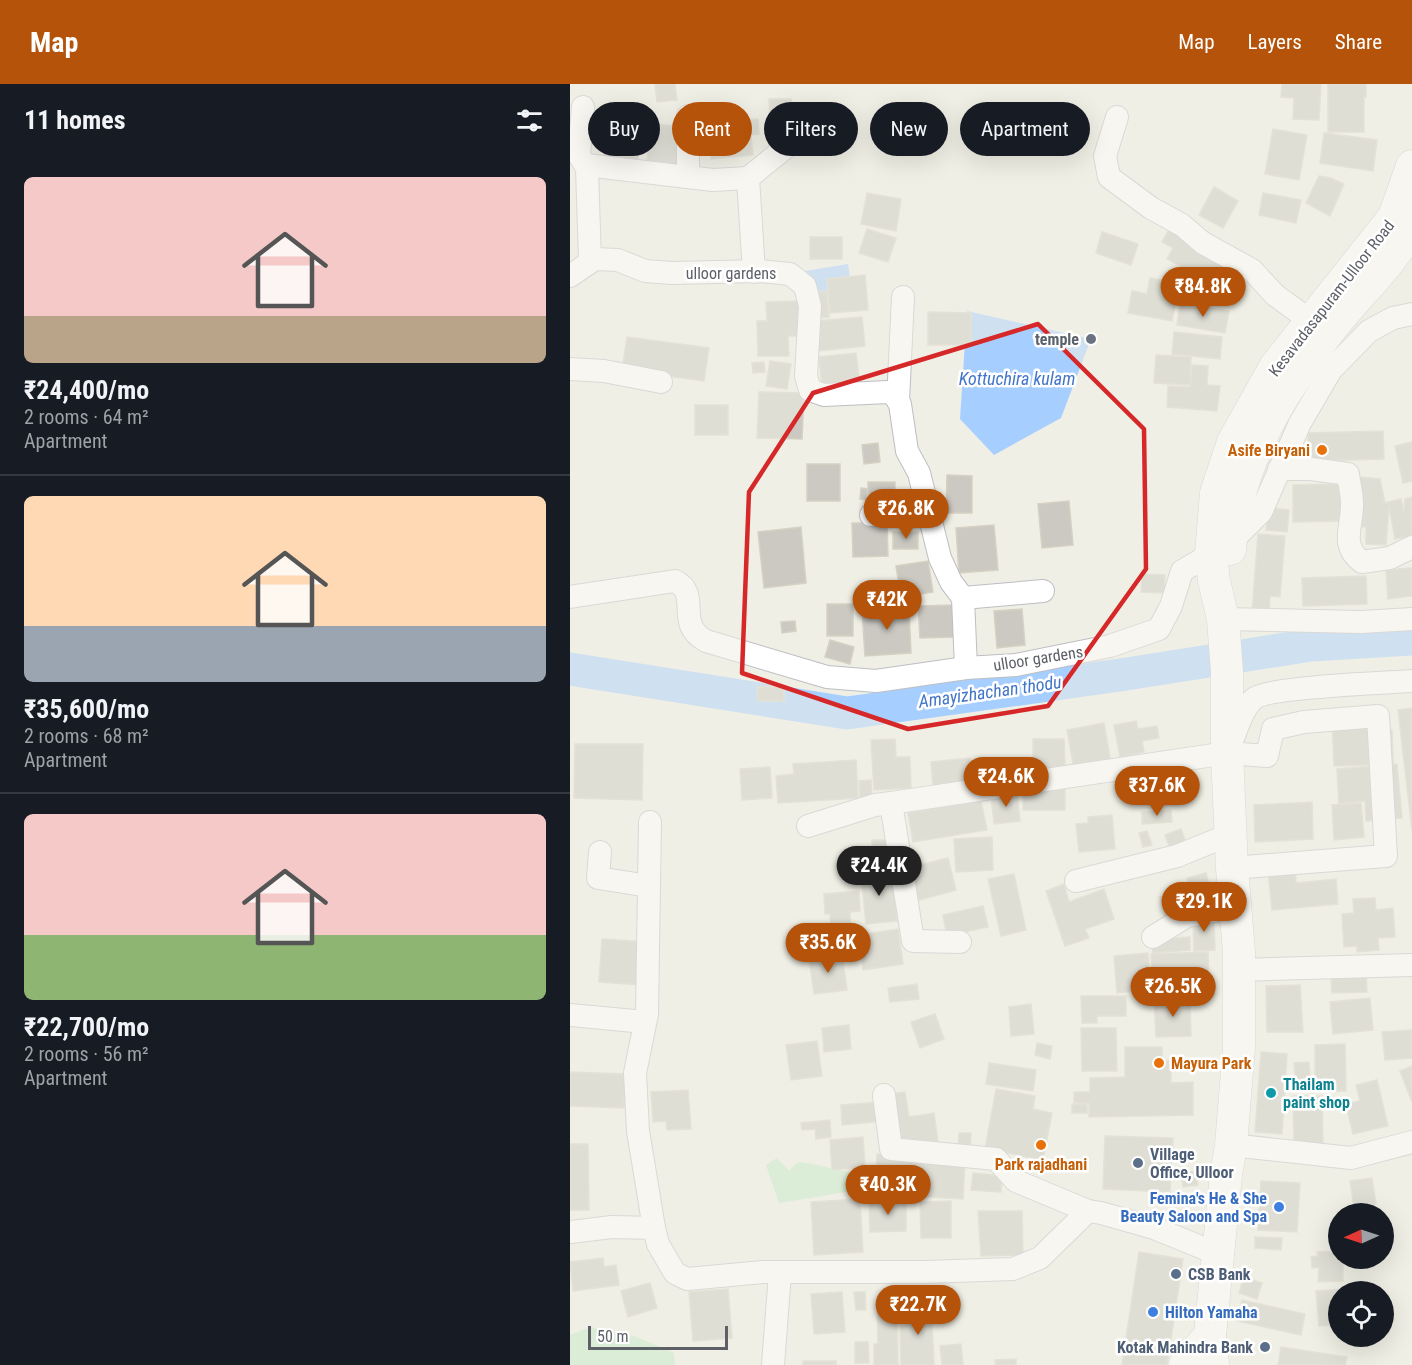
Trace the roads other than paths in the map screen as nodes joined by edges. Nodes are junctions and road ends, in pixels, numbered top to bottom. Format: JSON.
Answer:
{"nodes":[{"id":1,"x":583,"y":107,"type":"dead end"},
{"id":2,"x":1117,"y":117,"type":"dead end"},
{"id":3,"x":688,"y":156,"type":"edge"},
{"id":4,"x":775,"y":156,"type":"edge"},
{"id":5,"x":586,"y":165,"type":"junction"},
{"id":6,"x":1412,"y":166,"type":"edge"},
{"id":7,"x":688,"y":177,"type":"junction"},
{"id":8,"x":748,"y":178,"type":"junction"},
{"id":9,"x":1412,"y":225,"type":"edge"},
{"id":10,"x":590,"y":261,"type":"junction"},
{"id":11,"x":754,"y":272,"type":"junction"},
{"id":12,"x":570,"y":276,"type":"edge"},
{"id":13,"x":903,"y":297,"type":"dead end"},
{"id":14,"x":1412,"y":314,"type":"edge"},
{"id":15,"x":1312,"y":322,"type":"junction"},
{"id":16,"x":570,"y":369,"type":"edge"},
{"id":17,"x":661,"y":382,"type":"dead end"},
{"id":18,"x":898,"y":401,"type":"junction"},
{"id":19,"x":1279,"y":469,"type":"junction"},
{"id":20,"x":871,"y":515,"type":"dead end"},
{"id":21,"x":928,"y":516,"type":"junction"},
{"id":22,"x":1412,"y":547,"type":"edge"},
{"id":23,"x":1221,"y":548,"type":"junction"},
{"id":24,"x":1043,"y":591,"type":"dead end"},
{"id":25,"x":570,"y":597,"type":"edge"},
{"id":26,"x":963,"y":598,"type":"junction"},
{"id":27,"x":1412,"y":619,"type":"edge"},
{"id":28,"x":1223,"y":624,"type":"junction"},
{"id":29,"x":966,"y":668,"type":"junction"},
{"id":30,"x":1412,"y":681,"type":"edge"},
{"id":31,"x":1227,"y":753,"type":"junction"},
{"id":32,"x":891,"y":802,"type":"junction"},
{"id":33,"x":650,"y":822,"type":"dead end"},
{"id":34,"x":808,"y":826,"type":"dead end"},
{"id":35,"x":1231,"y":834,"type":"junction"},
{"id":36,"x":600,"y":852,"type":"dead end"},
{"id":37,"x":1232,"y":868,"type":"junction"},
{"id":38,"x":1076,"y":881,"type":"dead end"},
{"id":39,"x":649,"y":886,"type":"junction"},
{"id":40,"x":1235,"y":907,"type":"junction"},
{"id":41,"x":1153,"y":937,"type":"dead end"},
{"id":42,"x":960,"y":942,"type":"dead end"},
{"id":43,"x":1412,"y":965,"type":"edge"},
{"id":44,"x":1239,"y":970,"type":"junction"},
{"id":45,"x":570,"y":1015,"type":"edge"},
{"id":46,"x":645,"y":1022,"type":"junction"},
{"id":47,"x":884,"y":1095,"type":"dead end"},
{"id":48,"x":1412,"y":1142,"type":"edge"},
{"id":49,"x":1231,"y":1145,"type":"junction"},
{"id":50,"x":1088,"y":1211,"type":"junction"},
{"id":51,"x":654,"y":1228,"type":"junction"},
{"id":52,"x":570,"y":1232,"type":"edge"},
{"id":53,"x":1218,"y":1254,"type":"junction"},
{"id":54,"x":780,"y":1273,"type":"junction"},
{"id":55,"x":1212,"y":1350,"type":"edge"},
{"id":56,"x":773,"y":1365,"type":"edge"},
{"id":57,"x":1185,"y":1365,"type":"edge"}],
"edges":[{"from":1,"to":5,"type":"street"},
{"from":2,"to":15,"type":"street"},
{"from":3,"to":7,"type":"street"},
{"from":4,"to":8,"type":"street"},
{"from":5,"to":7,"type":"street"},
{"from":5,"to":10,"type":"street"},
{"from":6,"to":15,"type":"main road","name":"Kesavadasapuram-Ulloor Road"},
{"from":7,"to":8,"type":"street"},
{"from":8,"to":11,"type":"street"},
{"from":9,"to":23,"type":"main road","name":"Kesavadasapuram-Ulloor Road"},
{"from":10,"to":11,"type":"street","name":"ulloor gardens"},
{"from":10,"to":12,"type":"street"},
{"from":11,"to":18,"type":"street","name":"ulloor gardens"},
{"from":13,"to":18,"type":"street"},
{"from":14,"to":19,"type":"street"},
{"from":15,"to":23,"type":"main road","name":"Kesavadasapuram-Ulloor Road"},
{"from":16,"to":17,"type":"street"},
{"from":18,"to":21,"type":"street"},
{"from":19,"to":22,"type":"street"},
{"from":19,"to":23,"type":"street"},
{"from":20,"to":21,"type":"street"},
{"from":21,"to":26,"type":"street"},
{"from":23,"to":28,"type":"main road","name":"Kesavadasapuram-Ulloor Road"},
{"from":23,"to":29,"type":"street","name":"ulloor gardens"},
{"from":24,"to":26,"type":"street"},
{"from":25,"to":29,"type":"street"},
{"from":26,"to":29,"type":"street"},
{"from":27,"to":28,"type":"street"},
{"from":28,"to":31,"type":"main road","name":"Kesavadasapuram-Ulloor Road"},
{"from":30,"to":31,"type":"street"},
{"from":31,"to":32,"type":"street"},
{"from":31,"to":35,"type":"main road"},
{"from":31,"to":37,"type":"street"},
{"from":32,"to":34,"type":"street"},
{"from":32,"to":42,"type":"street"},
{"from":33,"to":39,"type":"street"},
{"from":35,"to":37,"type":"main road"},
{"from":35,"to":38,"type":"street"},
{"from":36,"to":39,"type":"street"},
{"from":37,"to":40,"type":"main road"},
{"from":39,"to":46,"type":"street"},
{"from":40,"to":41,"type":"street"},
{"from":40,"to":44,"type":"main road"},
{"from":43,"to":44,"type":"street"},
{"from":44,"to":49,"type":"main road"},
{"from":45,"to":46,"type":"street"},
{"from":46,"to":51,"type":"street"},
{"from":47,"to":50,"type":"street"},
{"from":48,"to":49,"type":"street"},
{"from":49,"to":53,"type":"main road"},
{"from":50,"to":53,"type":"street"},
{"from":50,"to":54,"type":"street"},
{"from":51,"to":52,"type":"street"},
{"from":51,"to":54,"type":"street"},
{"from":53,"to":55,"type":"main road"},
{"from":54,"to":56,"type":"street"},
{"from":55,"to":57,"type":"main road"}]}
